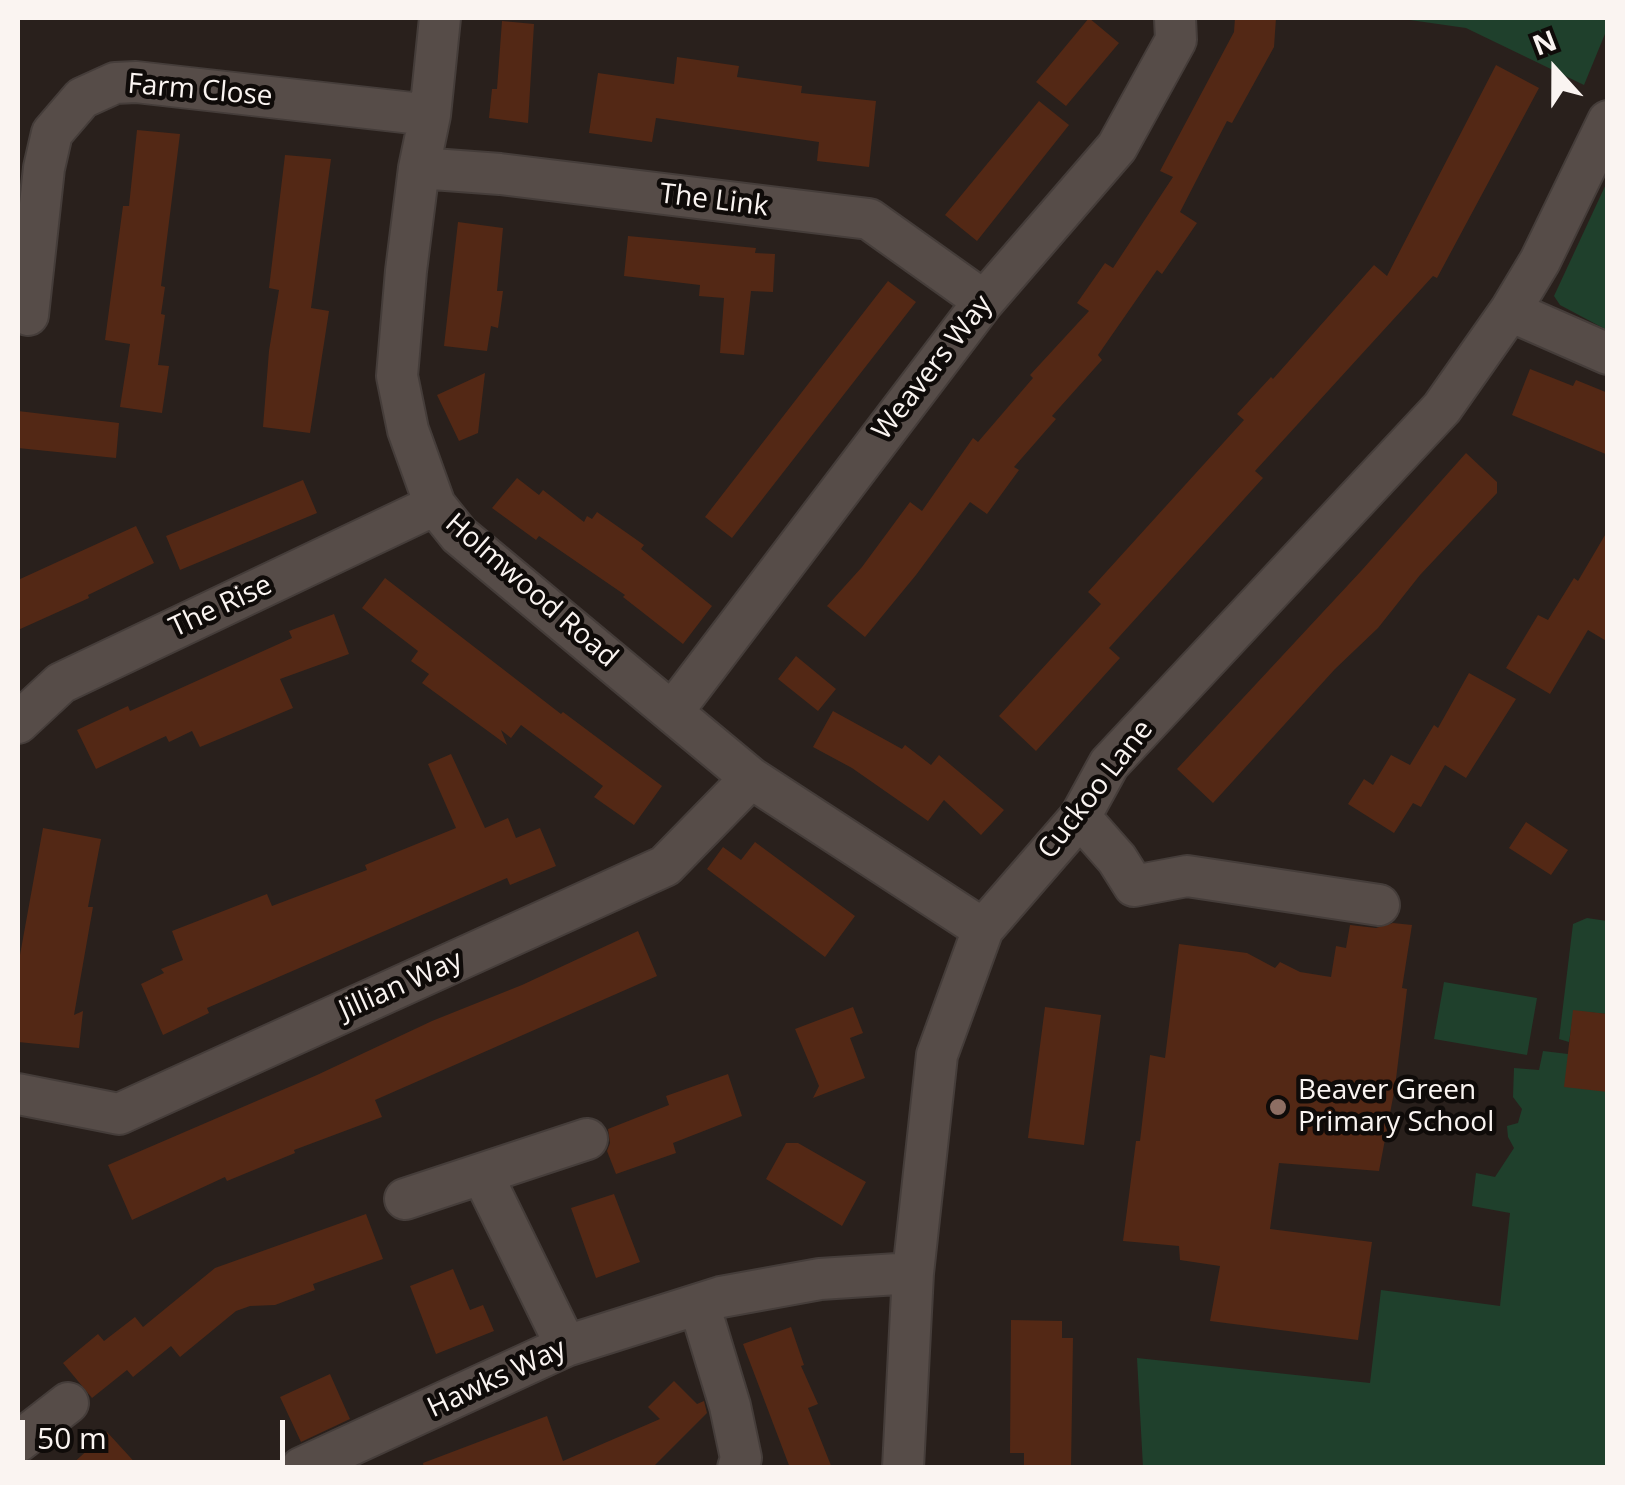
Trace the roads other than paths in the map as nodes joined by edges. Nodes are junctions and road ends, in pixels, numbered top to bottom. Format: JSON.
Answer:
{"nodes":[{"id":1,"x":440,"y":18,"type":"edge"},
{"id":2,"x":1176,"y":18,"type":"edge"},
{"id":3,"x":430,"y":116,"type":"junction"},
{"id":4,"x":1608,"y":121,"type":"edge"},
{"id":5,"x":419,"y":168,"type":"junction"},
{"id":6,"x":984,"y":301,"type":"junction"},
{"id":7,"x":1510,"y":311,"type":"junction"},
{"id":8,"x":35,"y":315,"type":"edge"},
{"id":9,"x":1608,"y":354,"type":"edge"},
{"id":10,"x":434,"y":505,"type":"junction"},
{"id":11,"x":673,"y":711,"type":"junction"},
{"id":12,"x":18,"y":723,"type":"edge"},
{"id":13,"x":751,"y":778,"type":"junction"},
{"id":14,"x":1080,"y":817,"type":"junction"},
{"id":15,"x":1379,"y":904,"type":"dead end"},
{"id":16,"x":982,"y":929,"type":"junction"},
{"id":17,"x":18,"y":1094,"type":"edge"},
{"id":18,"x":587,"y":1139,"type":"dead end"},
{"id":19,"x":482,"y":1174,"type":"junction"},
{"id":20,"x":405,"y":1199,"type":"dead end"},
{"id":21,"x":912,"y":1273,"type":"junction"},
{"id":22,"x":699,"y":1304,"type":"junction"},
{"id":23,"x":566,"y":1346,"type":"junction"},
{"id":24,"x":68,"y":1403,"type":"dead end"},
{"id":25,"x":18,"y":1442,"type":"edge"},
{"id":26,"x":301,"y":1468,"type":"edge"},
{"id":27,"x":738,"y":1468,"type":"edge"},
{"id":28,"x":903,"y":1468,"type":"edge"}],
"edges":[{"from":1,"to":3,"type":"street","name":"Holmwood Road"},
{"from":2,"to":6,"type":"street","name":"Weavers Way"},
{"from":3,"to":5,"type":"street","name":"Holmwood Road"},
{"from":3,"to":8,"type":"street","name":"Farm Close"},
{"from":4,"to":7,"type":"street","name":"Cuckoo Lane"},
{"from":5,"to":6,"type":"street","name":"The Link"},
{"from":5,"to":10,"type":"street","name":"Holmwood Road"},
{"from":6,"to":11,"type":"street","name":"Weavers Way"},
{"from":7,"to":9,"type":"street"},
{"from":7,"to":14,"type":"street","name":"Cuckoo Lane"},
{"from":10,"to":11,"type":"street","name":"Holmwood Road"},
{"from":10,"to":12,"type":"street","name":"The Rise"},
{"from":11,"to":13,"type":"street","name":"Holmwood Road"},
{"from":13,"to":16,"type":"street","name":"Holmwood Road"},
{"from":13,"to":17,"type":"street","name":"Jillian Way"},
{"from":14,"to":15,"type":"street"},
{"from":14,"to":16,"type":"street","name":"Cuckoo Lane"},
{"from":16,"to":21,"type":"street","name":"Cuckoo Lane"},
{"from":18,"to":19,"type":"street"},
{"from":19,"to":20,"type":"street"},
{"from":19,"to":23,"type":"street"},
{"from":21,"to":22,"type":"street","name":"Hawks Way"},
{"from":21,"to":28,"type":"street","name":"Cuckoo Lane"},
{"from":22,"to":23,"type":"street","name":"Hawks Way"},
{"from":22,"to":27,"type":"street"},
{"from":23,"to":26,"type":"street","name":"Hawks Way"},
{"from":24,"to":25,"type":"street"}]}
